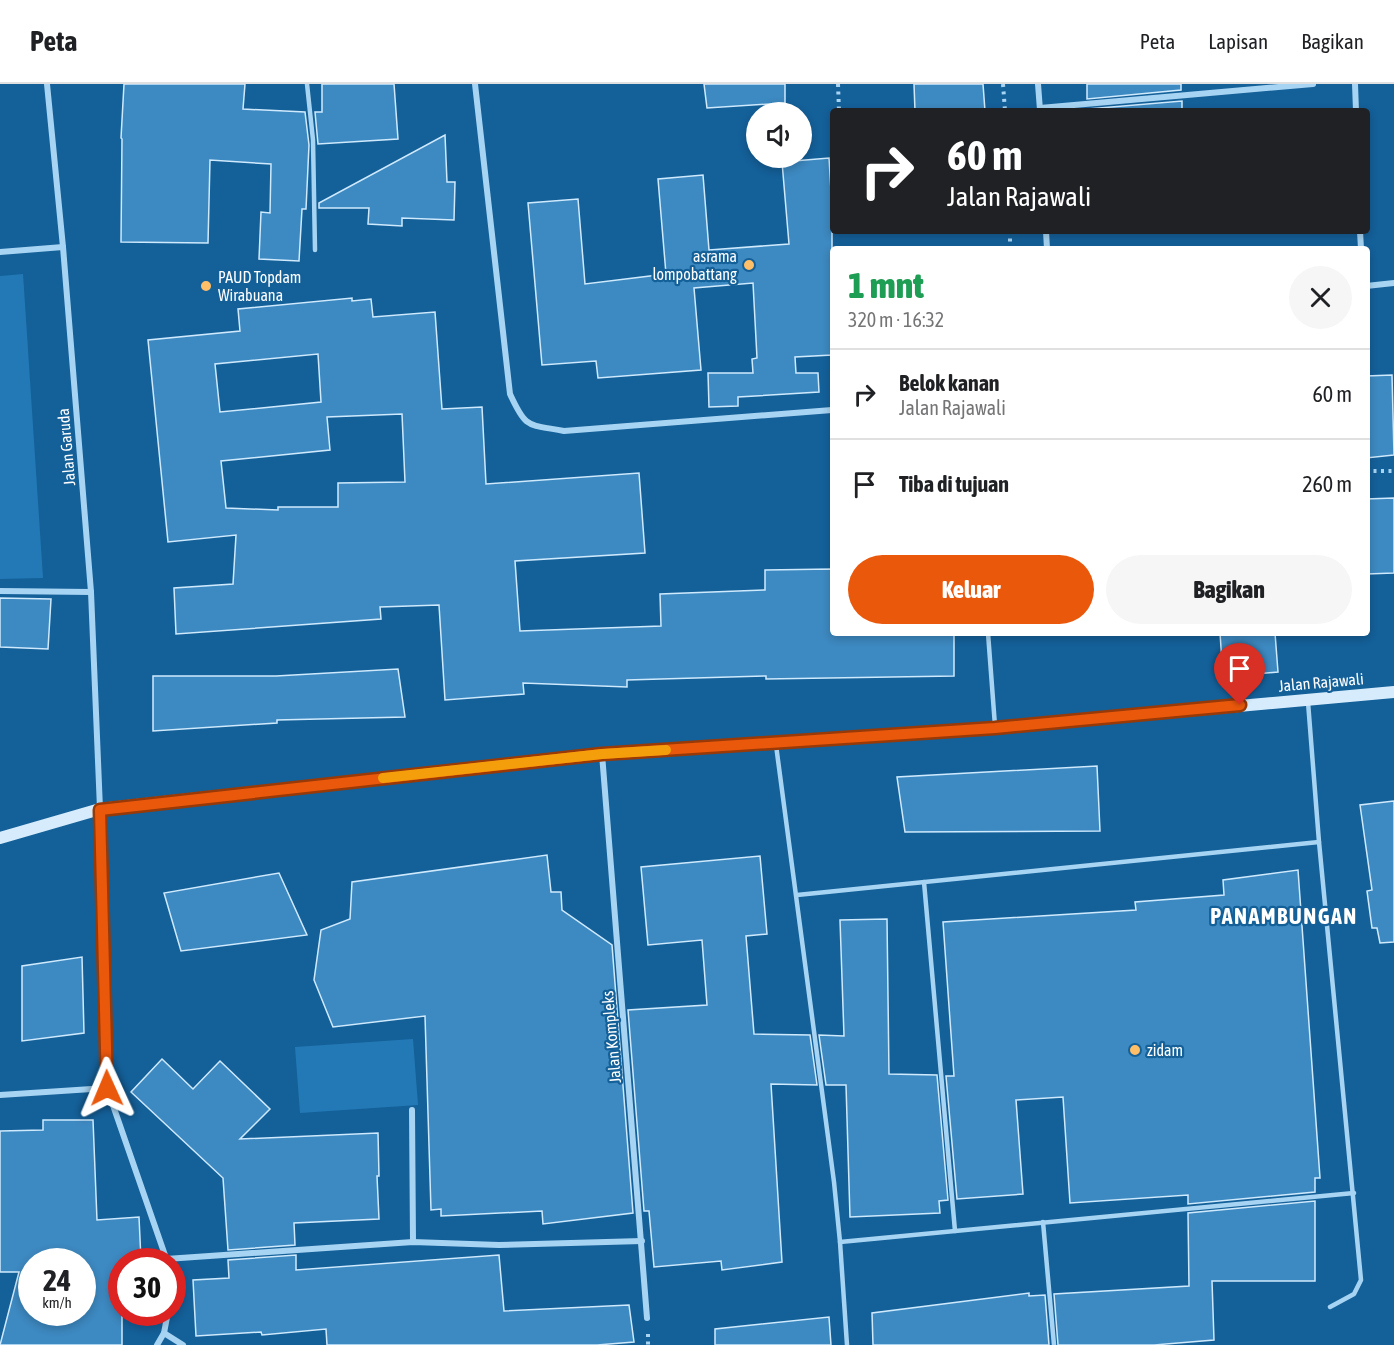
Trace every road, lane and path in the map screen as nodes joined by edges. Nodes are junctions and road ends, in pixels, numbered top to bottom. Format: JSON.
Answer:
{"nodes":[{"id":1,"x":47,"y":84,"type":"edge"},
{"id":2,"x":307,"y":84,"type":"edge"},
{"id":3,"x":475,"y":84,"type":"edge"},
{"id":4,"x":838,"y":84,"type":"edge"},
{"id":5,"x":1003,"y":84,"type":"edge"},
{"id":6,"x":1038,"y":84,"type":"edge"},
{"id":7,"x":1313,"y":84,"type":"edge"},
{"id":8,"x":1355,"y":84,"type":"edge"},
{"id":9,"x":839,"y":108,"type":"edge"},
{"id":10,"x":1005,"y":108,"type":"edge"},
{"id":11,"x":1040,"y":108,"type":"edge"},
{"id":12,"x":1061,"y":108,"type":"edge"},
{"id":13,"x":1356,"y":108,"type":"edge"},
{"id":14,"x":63,"y":247,"type":"junction"},
{"id":15,"x":315,"y":250,"type":"dead end"},
{"id":16,"x":0,"y":252,"type":"edge"},
{"id":17,"x":1394,"y":283,"type":"edge"},
{"id":18,"x":1370,"y":286,"type":"edge"},
{"id":19,"x":830,"y":410,"type":"edge"},
{"id":20,"x":1370,"y":471,"type":"edge"},
{"id":21,"x":1394,"y":471,"type":"edge"},
{"id":22,"x":0,"y":591,"type":"edge"},
{"id":23,"x":92,"y":592,"type":"junction"},
{"id":24,"x":988,"y":636,"type":"edge"},
{"id":25,"x":1394,"y":692,"type":"edge"},
{"id":26,"x":1307,"y":699,"type":"junction"},
{"id":27,"x":995,"y":728,"type":"junction"},
{"id":28,"x":775,"y":742,"type":"junction"},
{"id":29,"x":602,"y":754,"type":"junction"},
{"id":30,"x":100,"y":810,"type":"junction"},
{"id":31,"x":0,"y":838,"type":"edge"},
{"id":32,"x":1319,"y":842,"type":"junction"},
{"id":33,"x":924,"y":882,"type":"junction"},
{"id":34,"x":797,"y":895,"type":"junction"},
{"id":35,"x":107,"y":1088,"type":"junction"},
{"id":36,"x":0,"y":1095,"type":"edge"},
{"id":37,"x":412,"y":1110,"type":"dead end"},
{"id":38,"x":1354,"y":1192,"type":"junction"},
{"id":39,"x":1043,"y":1222,"type":"junction"},
{"id":40,"x":956,"y":1231,"type":"junction"},
{"id":41,"x":642,"y":1241,"type":"junction"},
{"id":42,"x":413,"y":1242,"type":"junction"},
{"id":43,"x":840,"y":1242,"type":"junction"},
{"id":44,"x":163,"y":1248,"type":"edge"},
{"id":45,"x":186,"y":1259,"type":"edge"},
{"id":46,"x":1330,"y":1307,"type":"dead end"},
{"id":47,"x":647,"y":1318,"type":"dead end"},
{"id":48,"x":165,"y":1326,"type":"edge"},
{"id":49,"x":164,"y":1333,"type":"junction"},
{"id":50,"x":157,"y":1345,"type":"edge"},
{"id":51,"x":183,"y":1345,"type":"edge"},
{"id":52,"x":847,"y":1345,"type":"edge"},
{"id":53,"x":1054,"y":1345,"type":"edge"}],
"edges":[{"from":1,"to":14,"type":"street","name":"Jalan Garuda"},
{"from":2,"to":15,"type":"lane"},
{"from":3,"to":19,"type":"street"},
{"from":4,"to":9,"type":"path"},
{"from":5,"to":10,"type":"path"},
{"from":6,"to":11,"type":"street"},
{"from":7,"to":12,"type":"street"},
{"from":8,"to":13,"type":"street"},
{"from":14,"to":16,"type":"street"},
{"from":14,"to":23,"type":"street","name":"Jalan Garuda"},
{"from":17,"to":18,"type":"street"},
{"from":20,"to":21,"type":"path"},
{"from":22,"to":23,"type":"street"},
{"from":23,"to":30,"type":"street","name":"Jalan Garuda"},
{"from":24,"to":27,"type":"lane"},
{"from":25,"to":26,"type":"main road","name":"Jalan Rajawali"},
{"from":26,"to":27,"type":"main road","name":"Jalan Rajawali"},
{"from":26,"to":32,"type":"lane"},
{"from":27,"to":28,"type":"main road","name":"Jalan Rajawali"},
{"from":28,"to":29,"type":"main road","name":"Jalan Rajawali"},
{"from":28,"to":34,"type":"lane"},
{"from":29,"to":30,"type":"main road","name":"Jalan Rajawali"},
{"from":29,"to":41,"type":"street","name":"Jalan Kompleks"},
{"from":30,"to":31,"type":"main road","name":"Jalan Rajawali"},
{"from":30,"to":35,"type":"street","name":"Jalan Garuda"},
{"from":32,"to":33,"type":"lane"},
{"from":32,"to":38,"type":"lane"},
{"from":33,"to":34,"type":"lane"},
{"from":33,"to":40,"type":"lane"},
{"from":34,"to":43,"type":"lane"},
{"from":35,"to":36,"type":"street"},
{"from":35,"to":44,"type":"street","name":"Jalan Garuda"},
{"from":37,"to":42,"type":"street"},
{"from":38,"to":39,"type":"lane"},
{"from":38,"to":46,"type":"lane"},
{"from":39,"to":40,"type":"lane"},
{"from":39,"to":53,"type":"lane"},
{"from":40,"to":43,"type":"lane"},
{"from":41,"to":42,"type":"street"},
{"from":41,"to":47,"type":"street","name":"Jalan Kompleks"},
{"from":42,"to":45,"type":"street"},
{"from":43,"to":52,"type":"lane"},
{"from":48,"to":49,"type":"street"},
{"from":49,"to":50,"type":"street"},
{"from":49,"to":51,"type":"street"}]}
